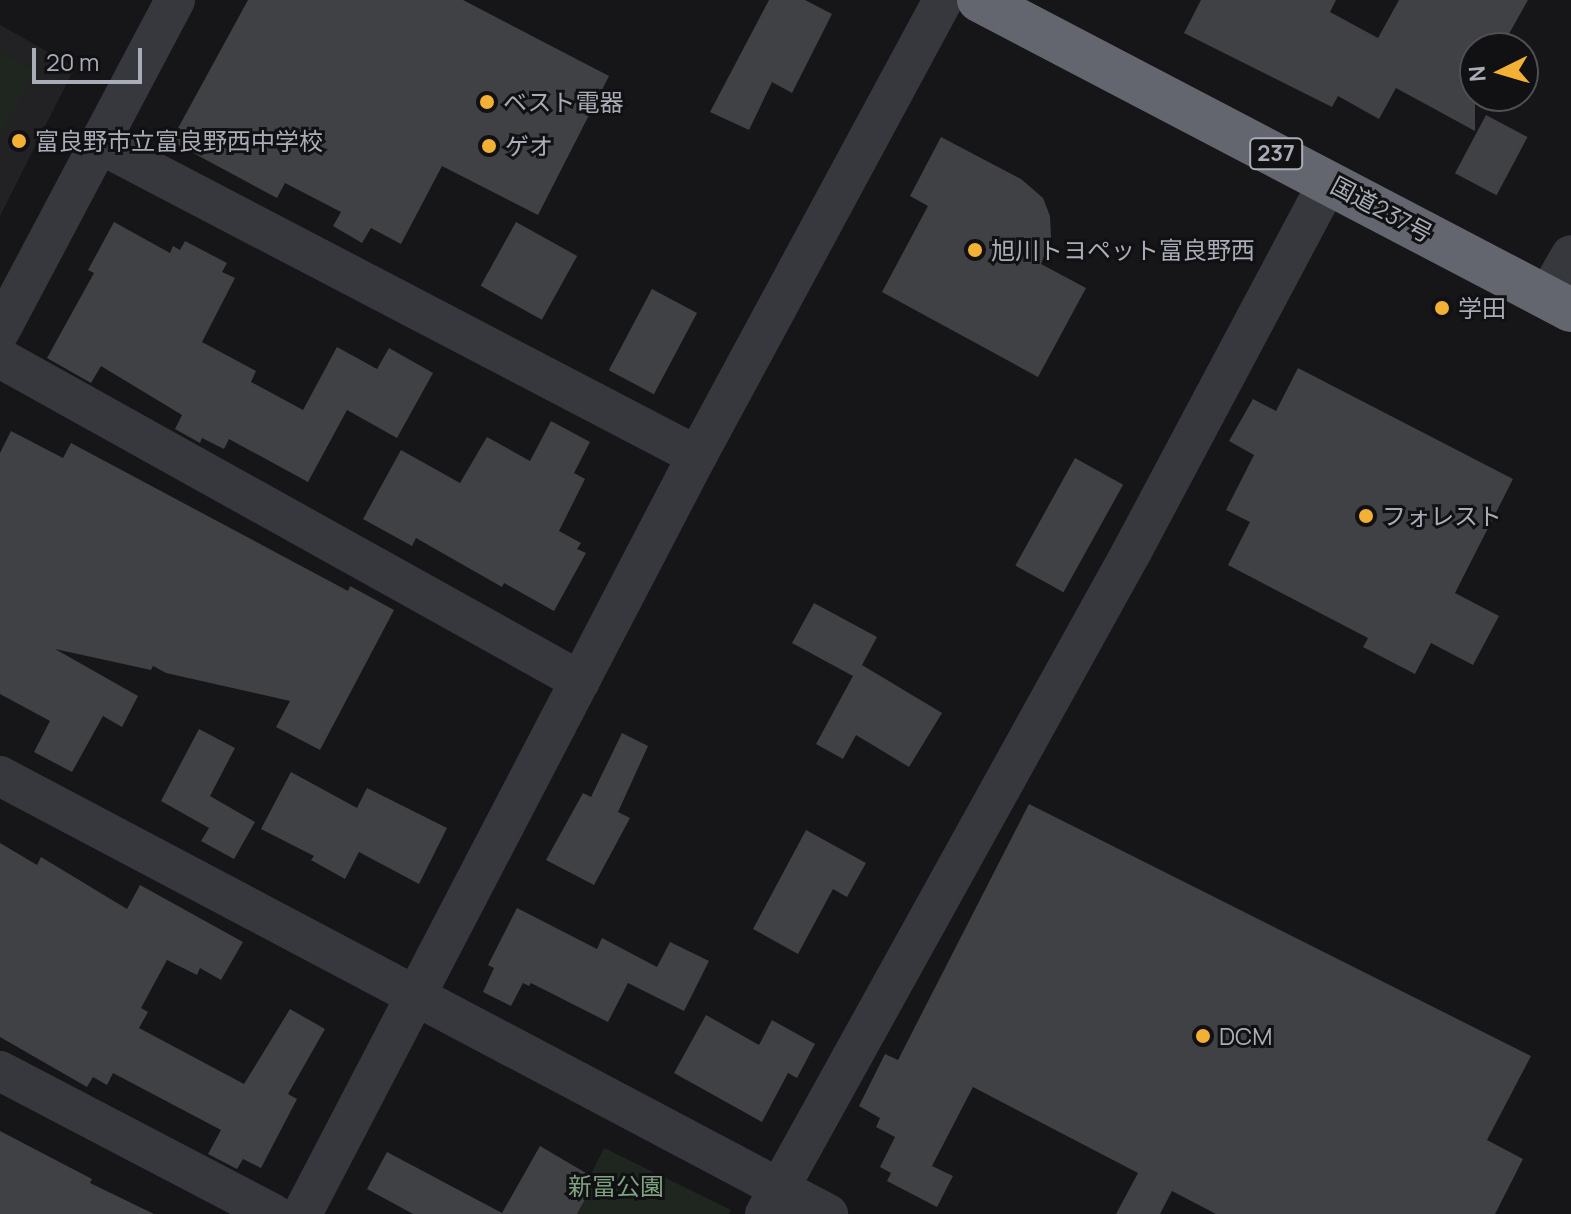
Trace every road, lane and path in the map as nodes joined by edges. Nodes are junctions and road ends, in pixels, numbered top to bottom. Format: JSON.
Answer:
{"nodes":[{"id":1,"x":175,"y":0,"type":"edge"},
{"id":2,"x":943,"y":0,"type":"edge"},
{"id":3,"x":979,"y":0,"type":"edge"},
{"id":4,"x":98,"y":143,"type":"junction"},
{"id":5,"x":1329,"y":181,"type":"junction"},
{"id":6,"x":1571,"y":255,"type":"edge"},
{"id":7,"x":1559,"y":303,"type":"edge"},
{"id":8,"x":0,"y":331,"type":"edge"},
{"id":9,"x":0,"y":358,"type":"edge"},
{"id":10,"x":697,"y":456,"type":"junction"},
{"id":11,"x":580,"y":681,"type":"junction"},
{"id":12,"x":0,"y":776,"type":"edge"},
{"id":13,"x":414,"y":994,"type":"junction"},
{"id":14,"x":0,"y":1071,"type":"edge"},
{"id":15,"x":772,"y":1202,"type":"edge"},
{"id":16,"x":273,"y":1214,"type":"edge"},
{"id":17,"x":302,"y":1214,"type":"edge"},
{"id":18,"x":828,"y":1214,"type":"edge"}],
"edges":[{"from":1,"to":4,"type":"street"},
{"from":2,"to":10,"type":"street"},
{"from":3,"to":5,"type":"highway","name":"国道237号","number":"237"},
{"from":4,"to":8,"type":"street"},
{"from":4,"to":10,"type":"street"},
{"from":5,"to":7,"type":"highway","name":"国道237号","number":"237"},
{"from":5,"to":15,"type":"street"},
{"from":6,"to":7,"type":"street"},
{"from":9,"to":11,"type":"street"},
{"from":10,"to":11,"type":"street"},
{"from":11,"to":13,"type":"street"},
{"from":12,"to":13,"type":"street"},
{"from":13,"to":15,"type":"street"},
{"from":13,"to":17,"type":"street"},
{"from":14,"to":16,"type":"street"},
{"from":15,"to":18,"type":"street"}]}
